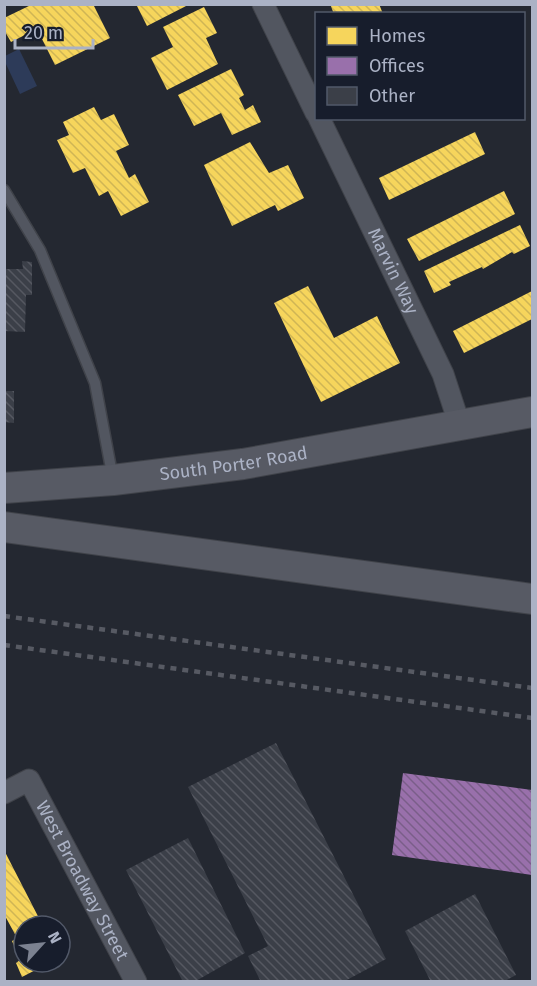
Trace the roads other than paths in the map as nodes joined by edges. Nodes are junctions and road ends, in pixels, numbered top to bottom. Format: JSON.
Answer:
{"nodes":[{"id":1,"x":262,"y":4,"type":"edge"},
{"id":2,"x":315,"y":111,"type":"edge"},
{"id":3,"x":320,"y":120,"type":"edge"},
{"id":4,"x":4,"y":190,"type":"edge"},
{"id":5,"x":532,"y":412,"type":"edge"},
{"id":6,"x":460,"y":426,"type":"junction"},
{"id":7,"x":113,"y":480,"type":"junction"},
{"id":8,"x":4,"y":488,"type":"edge"},
{"id":9,"x":4,"y":527,"type":"edge"},
{"id":10,"x":532,"y":599,"type":"edge"},
{"id":11,"x":4,"y":793,"type":"edge"},
{"id":12,"x":136,"y":981,"type":"edge"}],
"edges":[{"from":1,"to":2,"type":"street"},
{"from":3,"to":6,"type":"street","name":"Marvin Way"},
{"from":4,"to":7,"type":"lane"},
{"from":5,"to":6,"type":"street","name":"South Porter Road"},
{"from":6,"to":7,"type":"street","name":"South Porter Road"},
{"from":7,"to":8,"type":"street","name":"South Porter Road"},
{"from":9,"to":10,"type":"street"},
{"from":11,"to":12,"type":"street","name":"West Broadway Street"}]}
